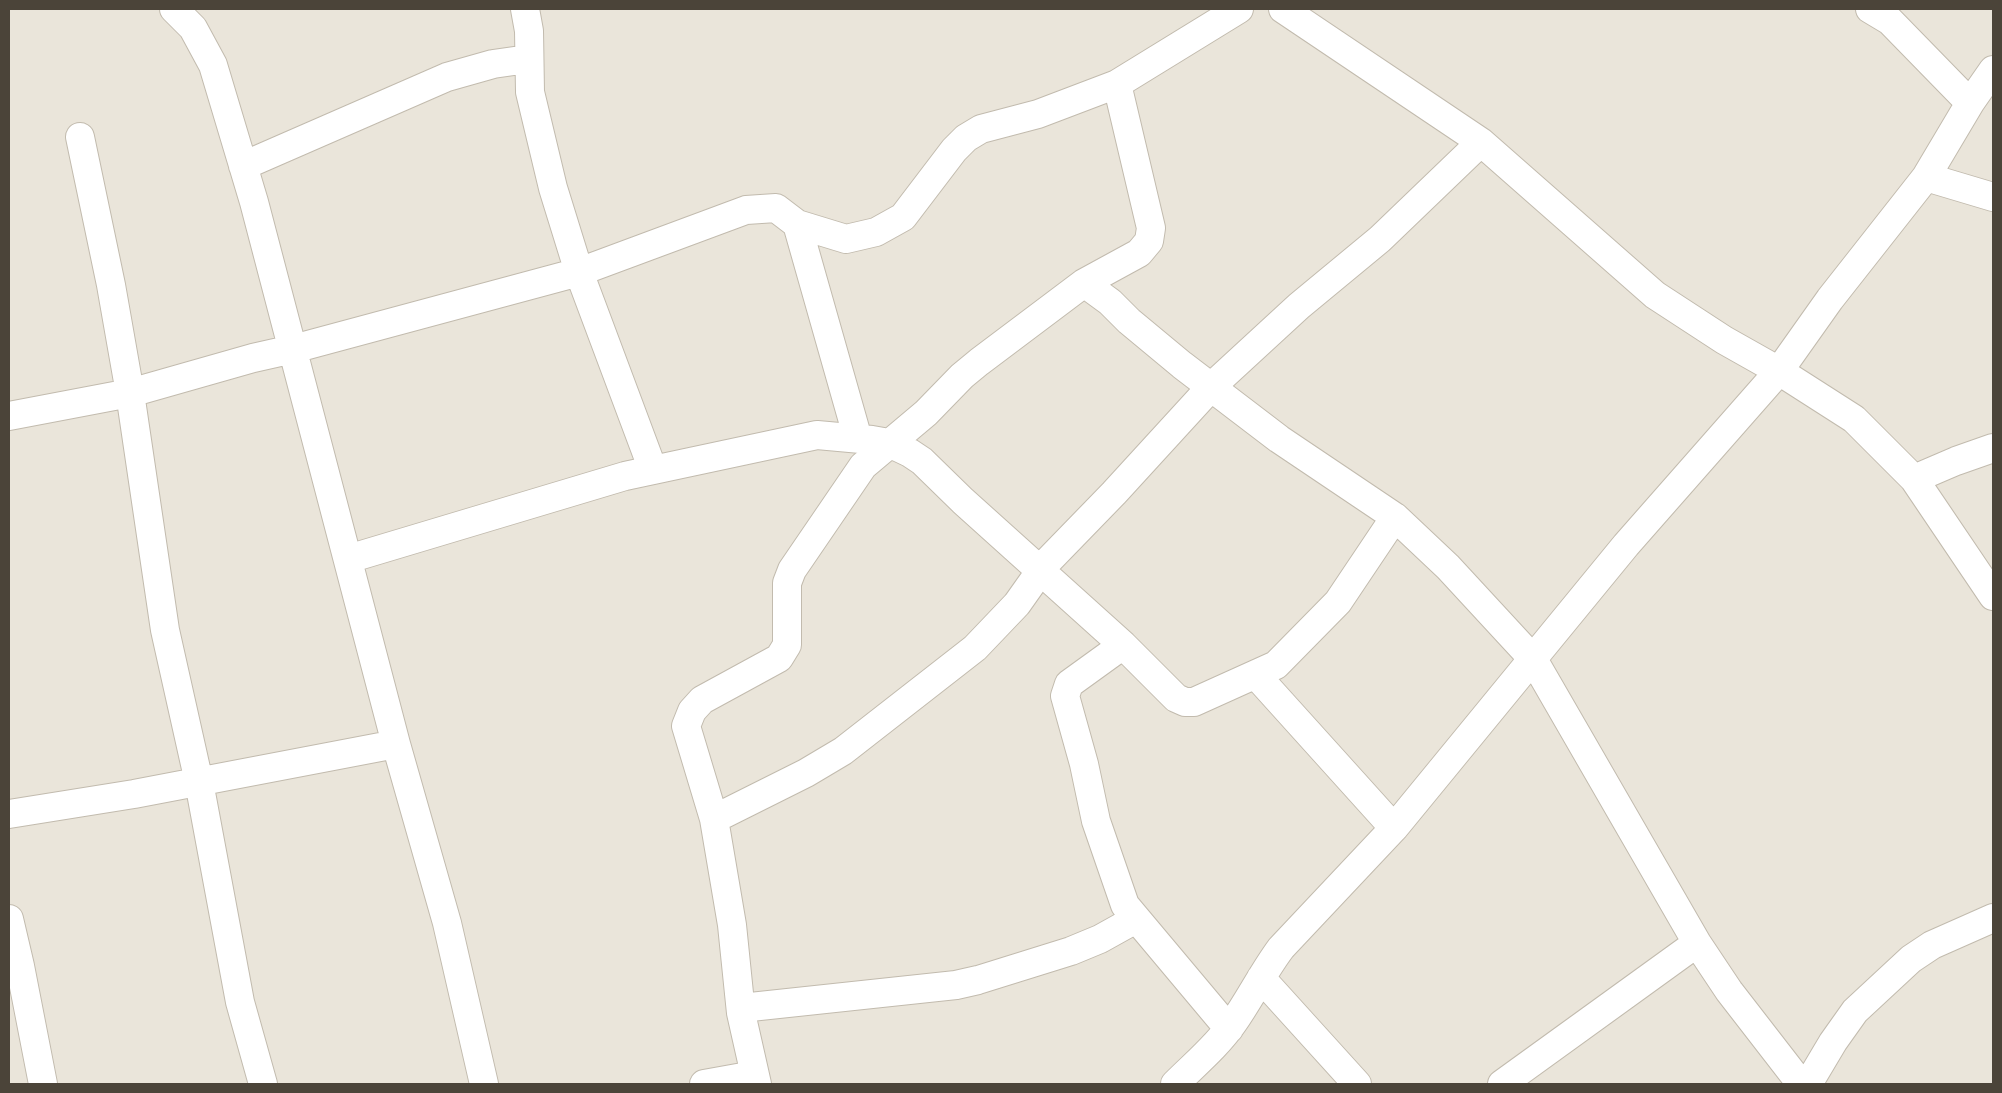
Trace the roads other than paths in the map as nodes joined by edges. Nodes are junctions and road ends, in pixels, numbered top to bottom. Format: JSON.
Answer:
{"nodes":[{"id":1,"x":174,"y":9,"type":"edge"},
{"id":2,"x":525,"y":9,"type":"edge"},
{"id":3,"x":1240,"y":9,"type":"edge"},
{"id":4,"x":1284,"y":9,"type":"edge"},
{"id":5,"x":1870,"y":9,"type":"edge"},
{"id":6,"x":528,"y":59,"type":"junction"},
{"id":7,"x":1993,"y":70,"type":"edge"},
{"id":8,"x":1116,"y":84,"type":"junction"},
{"id":9,"x":1970,"y":103,"type":"junction"},
{"id":10,"x":80,"y":137,"type":"dead end"},
{"id":11,"x":1481,"y":142,"type":"junction"},
{"id":12,"x":243,"y":166,"type":"junction"},
{"id":13,"x":1926,"y":177,"type":"junction"},
{"id":14,"x":1993,"y":197,"type":"edge"},
{"id":15,"x":796,"y":224,"type":"junction"},
{"id":16,"x":579,"y":272,"type":"junction"},
{"id":17,"x":1084,"y":283,"type":"junction"},
{"id":18,"x":293,"y":349,"type":"junction"},
{"id":19,"x":1779,"y":371,"type":"junction"},
{"id":20,"x":1210,"y":387,"type":"junction"},
{"id":21,"x":130,"y":393,"type":"junction"},
{"id":22,"x":9,"y":416,"type":"edge"},
{"id":23,"x":858,"y":440,"type":"junction"},
{"id":24,"x":889,"y":444,"type":"junction"},
{"id":25,"x":1993,"y":448,"type":"edge"},
{"id":26,"x":653,"y":470,"type":"junction"},
{"id":27,"x":1914,"y":479,"type":"junction"},
{"id":28,"x":1395,"y":517,"type":"junction"},
{"id":29,"x":348,"y":559,"type":"junction"},
{"id":30,"x":1040,"y":572,"type":"junction"},
{"id":31,"x":1993,"y":596,"type":"edge"},
{"id":32,"x":1123,"y":645,"type":"junction"},
{"id":33,"x":1533,"y":659,"type":"junction"},
{"id":34,"x":1256,"y":675,"type":"junction"},
{"id":35,"x":396,"y":744,"type":"junction"},
{"id":36,"x":199,"y":782,"type":"junction"},
{"id":37,"x":9,"y":814,"type":"edge"},
{"id":38,"x":714,"y":819,"type":"junction"},
{"id":39,"x":1394,"y":828,"type":"junction"},
{"id":40,"x":1993,"y":918,"type":"edge"},
{"id":41,"x":9,"y":919,"type":"edge"},
{"id":42,"x":1136,"y":919,"type":"junction"},
{"id":43,"x":1697,"y":943,"type":"junction"},
{"id":44,"x":1262,"y":978,"type":"junction"},
{"id":45,"x":741,"y":1008,"type":"junction"},
{"id":46,"x":1229,"y":1028,"type":"junction"},
{"id":47,"x":756,"y":1080,"type":"edge"},
{"id":48,"x":43,"y":1084,"type":"edge"},
{"id":49,"x":263,"y":1084,"type":"edge"},
{"id":50,"x":484,"y":1084,"type":"edge"},
{"id":51,"x":704,"y":1084,"type":"edge"},
{"id":52,"x":1175,"y":1084,"type":"edge"},
{"id":53,"x":1357,"y":1084,"type":"edge"},
{"id":54,"x":1502,"y":1084,"type":"edge"},
{"id":55,"x":1801,"y":1084,"type":"edge"},
{"id":56,"x":1808,"y":1084,"type":"edge"}],
"edges":[{"from":1,"to":12,"type":"street"},
{"from":2,"to":6,"type":"street"},
{"from":3,"to":8,"type":"street"},
{"from":4,"to":11,"type":"street"},
{"from":5,"to":9,"type":"street"},
{"from":6,"to":12,"type":"street"},
{"from":6,"to":16,"type":"street"},
{"from":7,"to":9,"type":"street"},
{"from":8,"to":15,"type":"street"},
{"from":8,"to":17,"type":"street"},
{"from":9,"to":13,"type":"street"},
{"from":10,"to":21,"type":"street"},
{"from":11,"to":19,"type":"street"},
{"from":11,"to":20,"type":"street"},
{"from":12,"to":18,"type":"street"},
{"from":13,"to":14,"type":"street"},
{"from":13,"to":19,"type":"street"},
{"from":15,"to":16,"type":"street"},
{"from":15,"to":23,"type":"street"},
{"from":16,"to":18,"type":"street"},
{"from":16,"to":26,"type":"street"},
{"from":17,"to":20,"type":"street"},
{"from":17,"to":24,"type":"street"},
{"from":18,"to":21,"type":"street"},
{"from":18,"to":29,"type":"street"},
{"from":19,"to":27,"type":"street"},
{"from":19,"to":33,"type":"street"},
{"from":20,"to":28,"type":"street"},
{"from":20,"to":30,"type":"street"},
{"from":21,"to":22,"type":"street"},
{"from":21,"to":36,"type":"street"},
{"from":23,"to":24,"type":"street"},
{"from":23,"to":26,"type":"street"},
{"from":24,"to":30,"type":"street"},
{"from":24,"to":38,"type":"street"},
{"from":25,"to":27,"type":"street"},
{"from":26,"to":29,"type":"street"},
{"from":27,"to":31,"type":"street"},
{"from":28,"to":33,"type":"street"},
{"from":28,"to":34,"type":"street"},
{"from":29,"to":35,"type":"street"},
{"from":30,"to":32,"type":"street"},
{"from":30,"to":38,"type":"street"},
{"from":32,"to":34,"type":"street"},
{"from":32,"to":42,"type":"street"},
{"from":33,"to":39,"type":"street"},
{"from":33,"to":43,"type":"street"},
{"from":34,"to":39,"type":"street"},
{"from":35,"to":36,"type":"street"},
{"from":35,"to":50,"type":"street"},
{"from":36,"to":37,"type":"street"},
{"from":36,"to":49,"type":"street"},
{"from":38,"to":45,"type":"street"},
{"from":39,"to":44,"type":"street"},
{"from":40,"to":56,"type":"street"},
{"from":41,"to":48,"type":"street"},
{"from":42,"to":45,"type":"street"},
{"from":42,"to":46,"type":"street"},
{"from":43,"to":54,"type":"street"},
{"from":43,"to":55,"type":"street"},
{"from":44,"to":46,"type":"street"},
{"from":44,"to":53,"type":"street"},
{"from":45,"to":47,"type":"street"},
{"from":46,"to":52,"type":"street"},
{"from":47,"to":51,"type":"street"}]}
